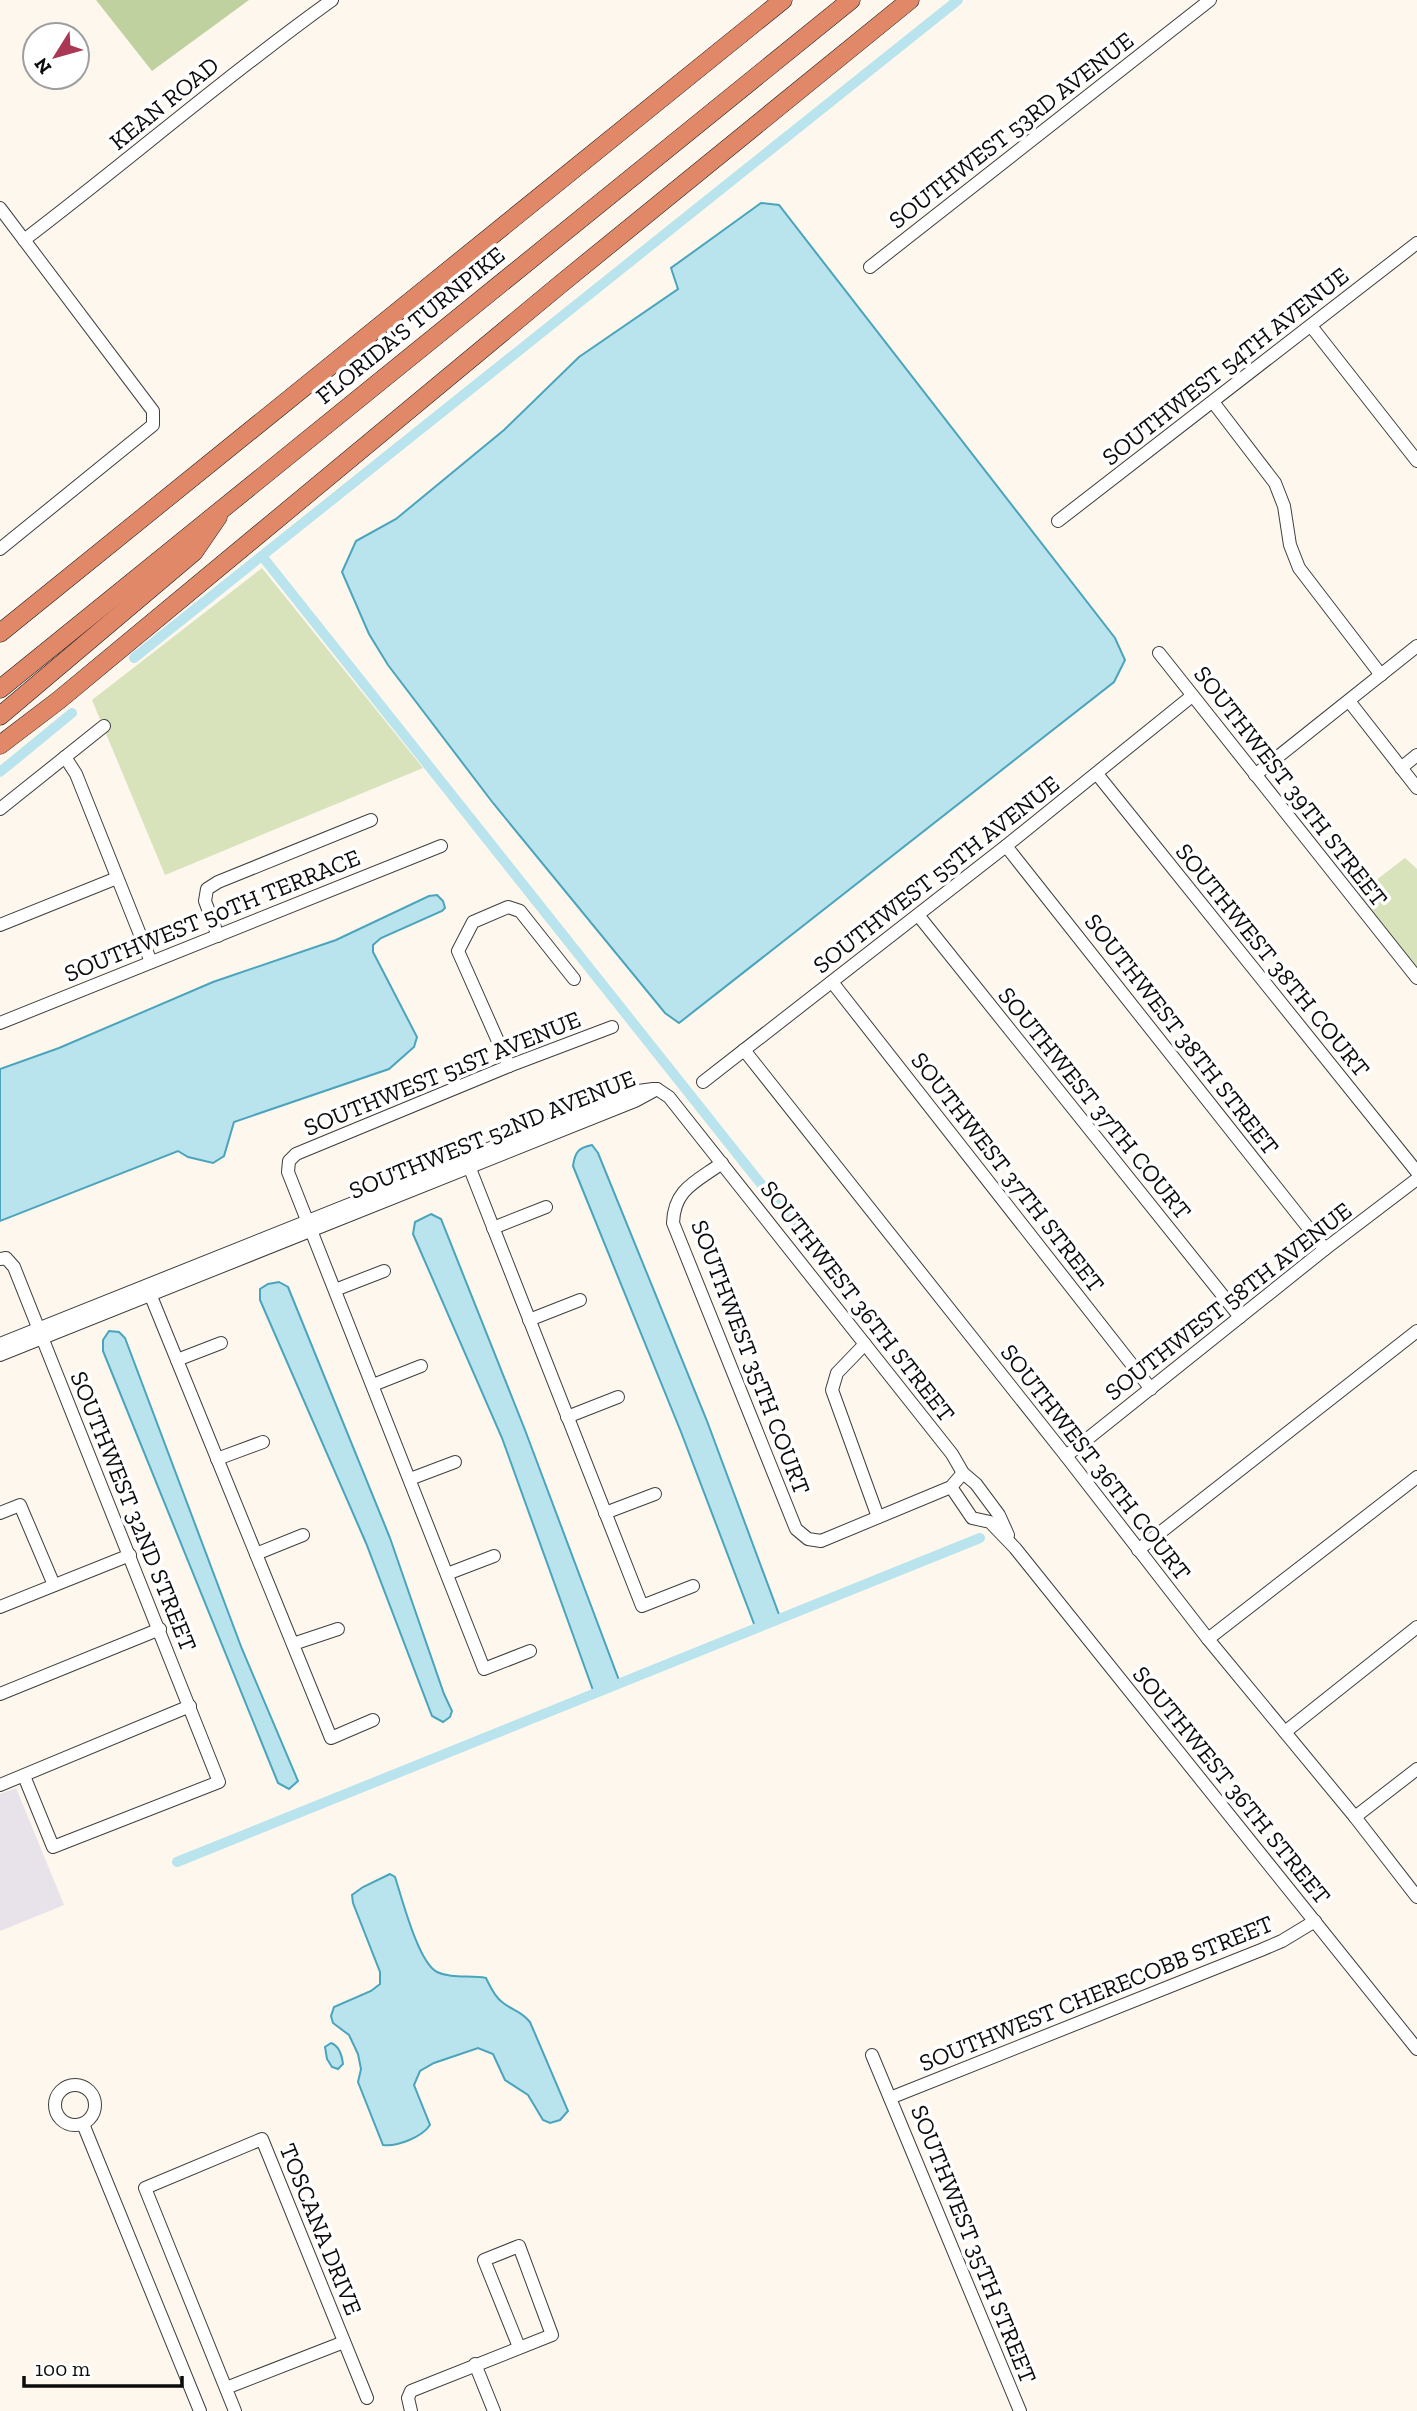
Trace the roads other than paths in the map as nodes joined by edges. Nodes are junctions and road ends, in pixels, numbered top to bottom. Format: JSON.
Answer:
{"nodes":[{"id":1,"x":332,"y":0,"type":"edge"},
{"id":2,"x":783,"y":0,"type":"edge"},
{"id":3,"x":852,"y":0,"type":"edge"},
{"id":4,"x":910,"y":0,"type":"edge"},
{"id":5,"x":1210,"y":0,"type":"edge"},
{"id":6,"x":0,"y":208,"type":"edge"},
{"id":7,"x":24,"y":240,"type":"junction"},
{"id":8,"x":1417,"y":243,"type":"edge"},
{"id":9,"x":870,"y":267,"type":"dead end"},
{"id":10,"x":1311,"y":326,"type":"junction"},
{"id":11,"x":1213,"y":402,"type":"junction"},
{"id":12,"x":1416,"y":457,"type":"edge"},
{"id":13,"x":227,"y":503,"type":"junction"},
{"id":14,"x":1058,"y":521,"type":"dead end"},
{"id":15,"x":0,"y":549,"type":"edge"},
{"id":16,"x":68,"y":575,"type":"junction"},
{"id":17,"x":0,"y":622,"type":"edge"},
{"id":18,"x":0,"y":632,"type":"edge"},
{"id":19,"x":1417,"y":646,"type":"edge"},
{"id":20,"x":1159,"y":653,"type":"dead end"},
{"id":21,"x":1381,"y":675,"type":"junction"},
{"id":22,"x":0,"y":689,"type":"edge"},
{"id":23,"x":1192,"y":695,"type":"junction"},
{"id":24,"x":59,"y":700,"type":"junction"},
{"id":25,"x":1349,"y":701,"type":"junction"},
{"id":26,"x":0,"y":716,"type":"edge"},
{"id":27,"x":104,"y":726,"type":"dead end"},
{"id":28,"x":0,"y":745,"type":"edge"},
{"id":29,"x":0,"y":754,"type":"edge"},
{"id":30,"x":1417,"y":755,"type":"edge"},
{"id":31,"x":65,"y":757,"type":"junction"},
{"id":32,"x":1401,"y":768,"type":"junction"},
{"id":33,"x":1097,"y":774,"type":"junction"},
{"id":34,"x":1255,"y":775,"type":"junction"},
{"id":35,"x":1417,"y":788,"type":"edge"},
{"id":36,"x":0,"y":809,"type":"edge"},
{"id":37,"x":371,"y":820,"type":"dead end"},
{"id":38,"x":441,"y":846,"type":"dead end"},
{"id":39,"x":1006,"y":846,"type":"junction"},
{"id":40,"x":117,"y":878,"type":"junction"},
{"id":41,"x":918,"y":915,"type":"junction"},
{"id":42,"x":0,"y":925,"type":"edge"},
{"id":43,"x":218,"y":936,"type":"junction"},
{"id":44,"x":151,"y":962,"type":"junction"},
{"id":45,"x":1417,"y":978,"type":"edge"},
{"id":46,"x":574,"y":979,"type":"dead end"},
{"id":47,"x":832,"y":982,"type":"junction"},
{"id":48,"x":0,"y":1023,"type":"edge"},
{"id":49,"x":612,"y":1027,"type":"dead end"},
{"id":50,"x":744,"y":1051,"type":"junction"},
{"id":51,"x":509,"y":1066,"type":"junction"},
{"id":52,"x":703,"y":1082,"type":"dead end"},
{"id":53,"x":657,"y":1089,"type":"joint"},
{"id":54,"x":468,"y":1163,"type":"junction"},
{"id":55,"x":722,"y":1163,"type":"junction"},
{"id":56,"x":1417,"y":1172,"type":"edge"},
{"id":57,"x":1417,"y":1179,"type":"edge"},
{"id":58,"x":546,"y":1207,"type":"dead end"},
{"id":59,"x":310,"y":1226,"type":"junction"},
{"id":60,"x":493,"y":1228,"type":"junction"},
{"id":61,"x":1325,"y":1249,"type":"junction"},
{"id":62,"x":3,"y":1259,"type":"edge"},
{"id":63,"x":384,"y":1271,"type":"dead end"},
{"id":64,"x":148,"y":1290,"type":"junction"},
{"id":65,"x":335,"y":1290,"type":"junction"},
{"id":66,"x":580,"y":1300,"type":"dead end"},
{"id":67,"x":1240,"y":1317,"type":"junction"},
{"id":68,"x":529,"y":1320,"type":"junction"},
{"id":69,"x":1417,"y":1331,"type":"edge"},
{"id":70,"x":40,"y":1334,"type":"junction"},
{"id":71,"x":221,"y":1343,"type":"dead end"},
{"id":72,"x":0,"y":1344,"type":"edge"},
{"id":73,"x":864,"y":1344,"type":"junction"},
{"id":74,"x":0,"y":1355,"type":"edge"},
{"id":75,"x":177,"y":1360,"type":"junction"},
{"id":76,"x":421,"y":1366,"type":"dead end"},
{"id":77,"x":373,"y":1385,"type":"junction"},
{"id":78,"x":1151,"y":1389,"type":"junction"},
{"id":79,"x":618,"y":1397,"type":"dead end"},
{"id":80,"x":567,"y":1417,"type":"junction"},
{"id":81,"x":263,"y":1442,"type":"dead end"},
{"id":82,"x":1066,"y":1456,"type":"junction"},
{"id":83,"x":217,"y":1459,"type":"junction"},
{"id":84,"x":455,"y":1462,"type":"dead end"},
{"id":85,"x":963,"y":1472,"type":"junction"},
{"id":86,"x":1417,"y":1477,"type":"edge"},
{"id":87,"x":410,"y":1479,"type":"junction"},
{"id":88,"x":951,"y":1487,"type":"junction"},
{"id":89,"x":655,"y":1494,"type":"dead end"},
{"id":90,"x":959,"y":1500,"type":"junction"},
{"id":91,"x":986,"y":1500,"type":"junction"},
{"id":92,"x":0,"y":1513,"type":"edge"},
{"id":93,"x":605,"y":1513,"type":"junction"},
{"id":94,"x":878,"y":1517,"type":"junction"},
{"id":95,"x":303,"y":1535,"type":"dead end"},
{"id":96,"x":1014,"y":1548,"type":"junction"},
{"id":97,"x":1138,"y":1550,"type":"junction"},
{"id":98,"x":256,"y":1554,"type":"junction"},
{"id":99,"x":131,"y":1555,"type":"junction"},
{"id":100,"x":494,"y":1556,"type":"dead end"},
{"id":101,"x":447,"y":1574,"type":"junction"},
{"id":102,"x":54,"y":1584,"type":"junction"},
{"id":103,"x":693,"y":1586,"type":"dead end"},
{"id":104,"x":0,"y":1607,"type":"edge"},
{"id":105,"x":1417,"y":1627,"type":"edge"},
{"id":106,"x":160,"y":1629,"type":"junction"},
{"id":107,"x":338,"y":1629,"type":"dead end"},
{"id":108,"x":1208,"y":1639,"type":"junction"},
{"id":109,"x":293,"y":1644,"type":"junction"},
{"id":110,"x":530,"y":1651,"type":"dead end"},
{"id":111,"x":0,"y":1694,"type":"edge"},
{"id":112,"x":190,"y":1706,"type":"junction"},
{"id":113,"x":373,"y":1720,"type":"dead end"},
{"id":114,"x":1284,"y":1732,"type":"junction"},
{"id":115,"x":1417,"y":1769,"type":"edge"},
{"id":116,"x":24,"y":1776,"type":"junction"},
{"id":117,"x":0,"y":1785,"type":"edge"},
{"id":118,"x":1355,"y":1817,"type":"junction"},
{"id":119,"x":1417,"y":1897,"type":"edge"},
{"id":120,"x":1315,"y":1922,"type":"junction"},
{"id":121,"x":1417,"y":2049,"type":"edge"},
{"id":122,"x":872,"y":2055,"type":"dead end"},
{"id":123,"x":890,"y":2098,"type":"junction"},
{"id":124,"x":83,"y":2124,"type":"dead end"},
{"id":125,"x":344,"y":2342,"type":"junction"},
{"id":126,"x":519,"y":2347,"type":"junction"},
{"id":127,"x":475,"y":2364,"type":"junction"},
{"id":128,"x":226,"y":2388,"type":"junction"},
{"id":129,"x":367,"y":2398,"type":"dead end"},
{"id":130,"x":410,"y":2408,"type":"edge"},
{"id":131,"x":200,"y":2411,"type":"edge"},
{"id":132,"x":235,"y":2411,"type":"edge"},
{"id":133,"x":494,"y":2411,"type":"edge"},
{"id":134,"x":1020,"y":2411,"type":"edge"}],
"edges":[{"from":1,"to":7,"type":"street","name":"KEAN ROAD"},
{"from":2,"to":16,"type":"highway","name":"FLORIDA'S TURNPIKE"},
{"from":3,"to":13,"type":"highway","name":"FLORIDA'S TURNPIKE"},
{"from":4,"to":24,"type":"highway"},
{"from":5,"to":9,"type":"street","name":"SOUTHWEST 53RD AVENUE"},
{"from":6,"to":7,"type":"street"},
{"from":7,"to":15,"type":"street"},
{"from":8,"to":10,"type":"street","name":"SOUTHWEST 54TH AVENUE"},
{"from":10,"to":11,"type":"street","name":"SOUTHWEST 54TH AVENUE"},
{"from":10,"to":12,"type":"street"},
{"from":11,"to":14,"type":"street","name":"SOUTHWEST 54TH AVENUE"},
{"from":11,"to":21,"type":"street"},
{"from":13,"to":22,"type":"highway","name":"FLORIDA'S TURNPIKE"},
{"from":13,"to":26,"type":"highway"},
{"from":16,"to":17,"type":"highway"},
{"from":16,"to":18,"type":"highway","name":"FLORIDA'S TURNPIKE"},
{"from":19,"to":21,"type":"street"},
{"from":20,"to":23,"type":"street","name":"SOUTHWEST 39TH STREET"},
{"from":21,"to":25,"type":"street"},
{"from":23,"to":33,"type":"street","name":"SOUTHWEST 55TH AVENUE"},
{"from":23,"to":34,"type":"street","name":"SOUTHWEST 39TH STREET"},
{"from":24,"to":28,"type":"highway"},
{"from":24,"to":29,"type":"highway"},
{"from":25,"to":32,"type":"street"},
{"from":25,"to":34,"type":"street"},
{"from":27,"to":31,"type":"street"},
{"from":30,"to":32,"type":"street"},
{"from":31,"to":36,"type":"street"},
{"from":31,"to":40,"type":"street"},
{"from":32,"to":35,"type":"street"},
{"from":33,"to":39,"type":"street","name":"SOUTHWEST 55TH AVENUE"},
{"from":33,"to":56,"type":"street","name":"SOUTHWEST 38TH COURT"},
{"from":34,"to":45,"type":"street","name":"SOUTHWEST 39TH STREET"},
{"from":37,"to":43,"type":"street"},
{"from":38,"to":43,"type":"street","name":"SOUTHWEST 50TH TERRACE"},
{"from":39,"to":41,"type":"street","name":"SOUTHWEST 55TH AVENUE"},
{"from":39,"to":61,"type":"street","name":"SOUTHWEST 38TH STREET"},
{"from":40,"to":42,"type":"street"},
{"from":40,"to":44,"type":"street"},
{"from":41,"to":47,"type":"street","name":"SOUTHWEST 55TH AVENUE"},
{"from":41,"to":67,"type":"street","name":"SOUTHWEST 37TH COURT"},
{"from":43,"to":44,"type":"street","name":"SOUTHWEST 50TH TERRACE"},
{"from":44,"to":48,"type":"street","name":"SOUTHWEST 50TH TERRACE"},
{"from":46,"to":51,"type":"street"},
{"from":47,"to":50,"type":"street","name":"SOUTHWEST 55TH AVENUE"},
{"from":47,"to":78,"type":"street","name":"SOUTHWEST 37TH STREET"},
{"from":49,"to":51,"type":"street","name":"SOUTHWEST 51ST AVENUE"},
{"from":50,"to":52,"type":"street","name":"SOUTHWEST 55TH AVENUE"},
{"from":50,"to":82,"type":"street","name":"SOUTHWEST 36TH COURT"},
{"from":51,"to":59,"type":"street","name":"SOUTHWEST 51ST AVENUE"},
{"from":53,"to":54,"type":"street","name":"SOUTHWEST 52ND AVENUE"},
{"from":53,"to":55,"type":"street","name":"SOUTHWEST 36TH STREET"},
{"from":54,"to":59,"type":"street","name":"SOUTHWEST 52ND AVENUE"},
{"from":54,"to":60,"type":"street"},
{"from":55,"to":73,"type":"street","name":"SOUTHWEST 36TH STREET"},
{"from":55,"to":94,"type":"street","name":"SOUTHWEST 35TH COURT"},
{"from":57,"to":61,"type":"street","name":"SOUTHWEST 58TH AVENUE"},
{"from":58,"to":60,"type":"street"},
{"from":59,"to":64,"type":"street","name":"SOUTHWEST 52ND AVENUE"},
{"from":59,"to":65,"type":"street"},
{"from":60,"to":68,"type":"street"},
{"from":61,"to":67,"type":"street","name":"SOUTHWEST 58TH AVENUE"},
{"from":62,"to":70,"type":"street","name":"SOUTHWEST 32ND STREET"},
{"from":63,"to":65,"type":"street"},
{"from":64,"to":70,"type":"street","name":"SOUTHWEST 52ND AVENUE"},
{"from":64,"to":75,"type":"street"},
{"from":65,"to":77,"type":"street"},
{"from":66,"to":68,"type":"street"},
{"from":67,"to":78,"type":"street","name":"SOUTHWEST 58TH AVENUE"},
{"from":68,"to":80,"type":"street"},
{"from":69,"to":97,"type":"street"},
{"from":70,"to":72,"type":"street","name":"SOUTHWEST 52ND AVENUE"},
{"from":70,"to":74,"type":"street","name":"SOUTHWEST 52ND AVENUE"},
{"from":70,"to":99,"type":"street","name":"SOUTHWEST 32ND STREET"},
{"from":71,"to":75,"type":"street"},
{"from":73,"to":85,"type":"street","name":"SOUTHWEST 36TH STREET"},
{"from":73,"to":94,"type":"street"},
{"from":75,"to":83,"type":"street"},
{"from":76,"to":77,"type":"street"},
{"from":77,"to":87,"type":"street"},
{"from":78,"to":82,"type":"street","name":"SOUTHWEST 58TH AVENUE"},
{"from":79,"to":80,"type":"street"},
{"from":80,"to":93,"type":"street"},
{"from":81,"to":83,"type":"street"},
{"from":82,"to":97,"type":"street","name":"SOUTHWEST 36TH COURT"},
{"from":83,"to":98,"type":"street"},
{"from":84,"to":87,"type":"street"},
{"from":85,"to":88,"type":"street"},
{"from":85,"to":91,"type":"street","name":"SOUTHWEST 36TH STREET"},
{"from":86,"to":108,"type":"street"},
{"from":87,"to":101,"type":"street"},
{"from":88,"to":90,"type":"street","name":"SOUTHWEST 36TH STREET"},
{"from":88,"to":94,"type":"street"},
{"from":89,"to":93,"type":"street"},
{"from":90,"to":91,"type":"street"},
{"from":90,"to":96,"type":"street","name":"SOUTHWEST 36TH STREET"},
{"from":91,"to":96,"type":"street","name":"SOUTHWEST 36TH STREET"},
{"from":92,"to":102,"type":"street"},
{"from":93,"to":103,"type":"street"},
{"from":95,"to":98,"type":"street"},
{"from":96,"to":120,"type":"street","name":"SOUTHWEST 36TH STREET"},
{"from":97,"to":108,"type":"street","name":"SOUTHWEST 36TH COURT"},
{"from":98,"to":109,"type":"street"},
{"from":99,"to":102,"type":"street"},
{"from":99,"to":106,"type":"street","name":"SOUTHWEST 32ND STREET"},
{"from":100,"to":101,"type":"street"},
{"from":101,"to":110,"type":"street"},
{"from":102,"to":104,"type":"street"},
{"from":105,"to":114,"type":"street"},
{"from":106,"to":111,"type":"street"},
{"from":106,"to":112,"type":"street","name":"SOUTHWEST 32ND STREET"},
{"from":107,"to":109,"type":"street"},
{"from":108,"to":114,"type":"street","name":"SOUTHWEST 36TH COURT"},
{"from":109,"to":113,"type":"street"},
{"from":112,"to":116,"type":"street"},
{"from":112,"to":116,"type":"street","name":"SOUTHWEST 32ND STREET"},
{"from":114,"to":118,"type":"street","name":"SOUTHWEST 36TH COURT"},
{"from":115,"to":118,"type":"street"},
{"from":116,"to":117,"type":"street"},
{"from":118,"to":119,"type":"street","name":"SOUTHWEST 36TH COURT"},
{"from":120,"to":121,"type":"street","name":"SOUTHWEST 36TH STREET"},
{"from":120,"to":123,"type":"street","name":"SOUTHWEST CHERECOBB STREET"},
{"from":122,"to":123,"type":"street","name":"SOUTHWEST 35TH STREET"},
{"from":123,"to":134,"type":"street","name":"SOUTHWEST 35TH STREET"},
{"from":124,"to":131,"type":"street"},
{"from":125,"to":128,"type":"street","name":"TOSCANA DRIVE"},
{"from":125,"to":128,"type":"street","name":"TOSCANA DRIVE"},
{"from":125,"to":129,"type":"street","name":"TOSCANA DRIVE"},
{"from":126,"to":126,"type":"street"},
{"from":126,"to":127,"type":"street"},
{"from":127,"to":130,"type":"street"},
{"from":127,"to":133,"type":"street"},
{"from":128,"to":132,"type":"street","name":"TOSCANA DRIVE"}]}
